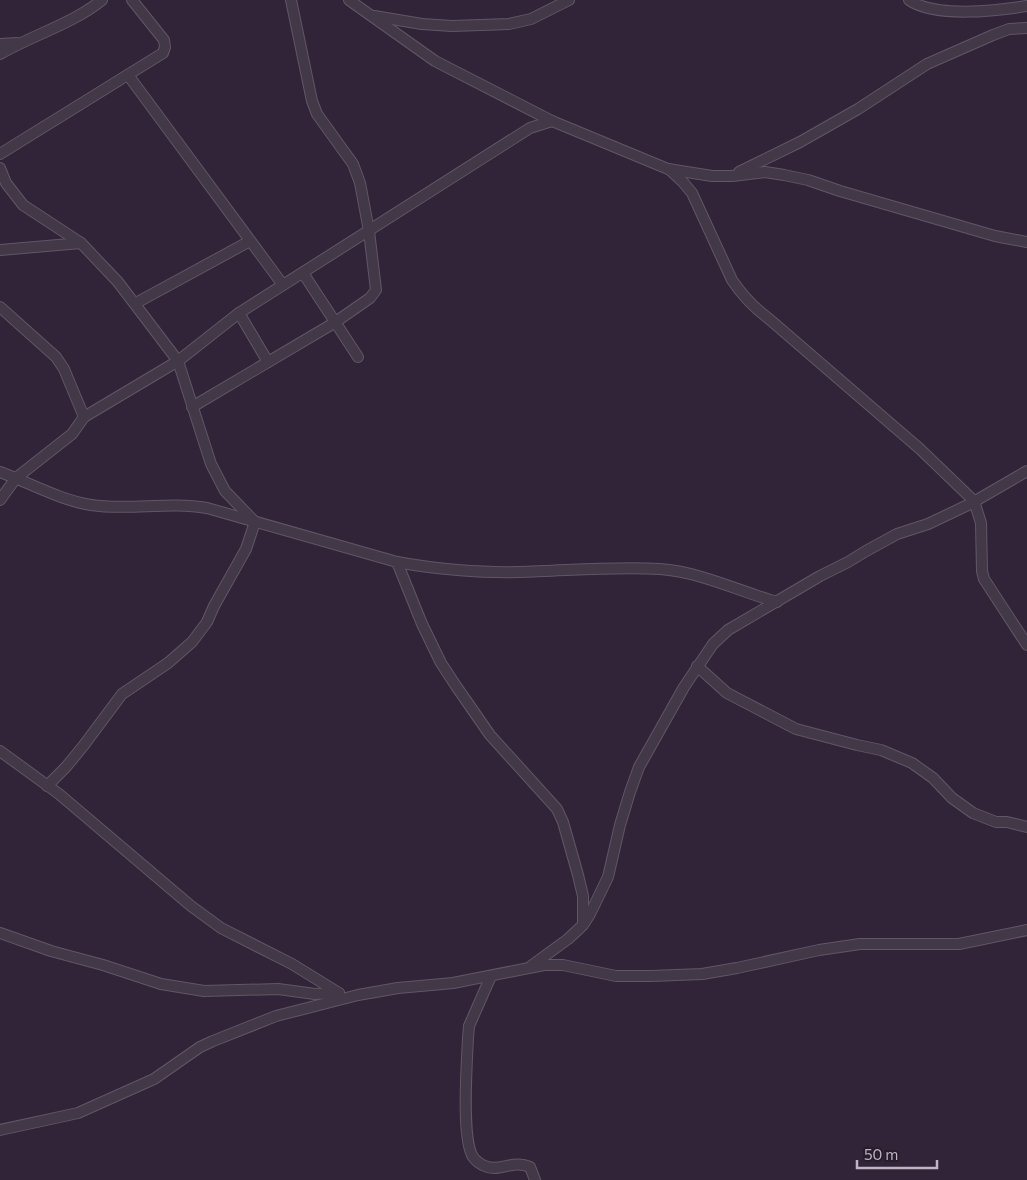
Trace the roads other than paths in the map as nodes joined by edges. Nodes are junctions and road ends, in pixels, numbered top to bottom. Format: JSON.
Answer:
{"nodes":[{"id":1,"x":102,"y":0,"type":"edge"},
{"id":2,"x":132,"y":0,"type":"edge"},
{"id":3,"x":291,"y":0,"type":"edge"},
{"id":4,"x":349,"y":0,"type":"edge"},
{"id":5,"x":569,"y":0,"type":"edge"},
{"id":6,"x":909,"y":0,"type":"edge"},
{"id":7,"x":1027,"y":6,"type":"edge"},
{"id":8,"x":370,"y":15,"type":"junction"},
{"id":9,"x":1027,"y":28,"type":"edge"},
{"id":10,"x":20,"y":42,"type":"junction"},
{"id":11,"x":0,"y":44,"type":"edge"},
{"id":12,"x":0,"y":54,"type":"edge"},
{"id":13,"x":128,"y":75,"type":"junction"},
{"id":14,"x":552,"y":121,"type":"junction"},
{"id":15,"x":0,"y":154,"type":"edge"},
{"id":16,"x":0,"y":168,"type":"edge"},
{"id":17,"x":668,"y":169,"type":"junction"},
{"id":18,"x":732,"y":176,"type":"junction"},
{"id":19,"x":369,"y":231,"type":"junction"},
{"id":20,"x":250,"y":241,"type":"junction"},
{"id":21,"x":81,"y":242,"type":"junction"},
{"id":22,"x":1027,"y":242,"type":"edge"},
{"id":23,"x":0,"y":250,"type":"edge"},
{"id":24,"x":303,"y":273,"type":"junction"},
{"id":25,"x":283,"y":285,"type":"junction"},
{"id":26,"x":136,"y":303,"type":"junction"},
{"id":27,"x":0,"y":307,"type":"edge"},
{"id":28,"x":239,"y":313,"type":"junction"},
{"id":29,"x":334,"y":322,"type":"junction"},
{"id":30,"x":358,"y":357,"type":"dead end"},
{"id":31,"x":178,"y":361,"type":"junction"},
{"id":32,"x":268,"y":362,"type":"junction"},
{"id":33,"x":192,"y":407,"type":"junction"},
{"id":34,"x":84,"y":417,"type":"junction"},
{"id":35,"x":1027,"y":470,"type":"edge"},
{"id":36,"x":0,"y":472,"type":"edge"},
{"id":37,"x":16,"y":478,"type":"junction"},
{"id":38,"x":0,"y":500,"type":"edge"},
{"id":39,"x":974,"y":501,"type":"junction"},
{"id":40,"x":255,"y":522,"type":"junction"},
{"id":41,"x":397,"y":562,"type":"junction"},
{"id":42,"x":777,"y":602,"type":"junction"},
{"id":43,"x":1027,"y":645,"type":"edge"},
{"id":44,"x":697,"y":666,"type":"junction"},
{"id":45,"x":0,"y":751,"type":"edge"},
{"id":46,"x":47,"y":786,"type":"junction"},
{"id":47,"x":1027,"y":827,"type":"edge"},
{"id":48,"x":583,"y":925,"type":"junction"},
{"id":49,"x":1027,"y":930,"type":"edge"},
{"id":50,"x":0,"y":933,"type":"edge"},
{"id":51,"x":528,"y":969,"type":"junction"},
{"id":52,"x":491,"y":976,"type":"junction"},
{"id":53,"x":339,"y":993,"type":"junction"},
{"id":54,"x":358,"y":995,"type":"junction"},
{"id":55,"x":0,"y":1130,"type":"edge"},
{"id":56,"x":535,"y":1180,"type":"edge"}],
"edges":[{"from":1,"to":10,"type":"street"},
{"from":2,"to":13,"type":"street"},
{"from":3,"to":19,"type":"street"},
{"from":4,"to":8,"type":"street"},
{"from":5,"to":8,"type":"street"},
{"from":6,"to":7,"type":"street"},
{"from":8,"to":14,"type":"street"},
{"from":9,"to":18,"type":"street"},
{"from":10,"to":11,"type":"street"},
{"from":10,"to":12,"type":"street"},
{"from":13,"to":15,"type":"street"},
{"from":13,"to":20,"type":"street"},
{"from":14,"to":17,"type":"street"},
{"from":14,"to":19,"type":"street"},
{"from":16,"to":21,"type":"street"},
{"from":17,"to":18,"type":"street"},
{"from":17,"to":39,"type":"street"},
{"from":18,"to":22,"type":"street"},
{"from":19,"to":24,"type":"street"},
{"from":19,"to":29,"type":"street"},
{"from":20,"to":25,"type":"street"},
{"from":20,"to":26,"type":"street"},
{"from":21,"to":23,"type":"street"},
{"from":21,"to":26,"type":"street"},
{"from":24,"to":25,"type":"street"},
{"from":24,"to":29,"type":"street"},
{"from":25,"to":28,"type":"street"},
{"from":26,"to":31,"type":"street"},
{"from":27,"to":34,"type":"street"},
{"from":28,"to":31,"type":"street"},
{"from":28,"to":32,"type":"street"},
{"from":29,"to":30,"type":"street"},
{"from":29,"to":32,"type":"street"},
{"from":31,"to":33,"type":"street"},
{"from":31,"to":34,"type":"street"},
{"from":32,"to":33,"type":"street"},
{"from":33,"to":40,"type":"street"},
{"from":34,"to":37,"type":"street"},
{"from":35,"to":39,"type":"street"},
{"from":36,"to":37,"type":"street"},
{"from":37,"to":38,"type":"street"},
{"from":37,"to":40,"type":"street"},
{"from":39,"to":42,"type":"street"},
{"from":39,"to":43,"type":"street"},
{"from":40,"to":41,"type":"street"},
{"from":40,"to":46,"type":"street"},
{"from":41,"to":42,"type":"street"},
{"from":41,"to":48,"type":"street"},
{"from":42,"to":44,"type":"street"},
{"from":44,"to":47,"type":"street"},
{"from":44,"to":48,"type":"street"},
{"from":45,"to":46,"type":"street"},
{"from":46,"to":53,"type":"street"},
{"from":48,"to":51,"type":"street"},
{"from":49,"to":51,"type":"street"},
{"from":50,"to":53,"type":"street"},
{"from":51,"to":52,"type":"street"},
{"from":52,"to":54,"type":"street"},
{"from":52,"to":56,"type":"street"},
{"from":53,"to":54,"type":"street"},
{"from":54,"to":55,"type":"street"}]}
